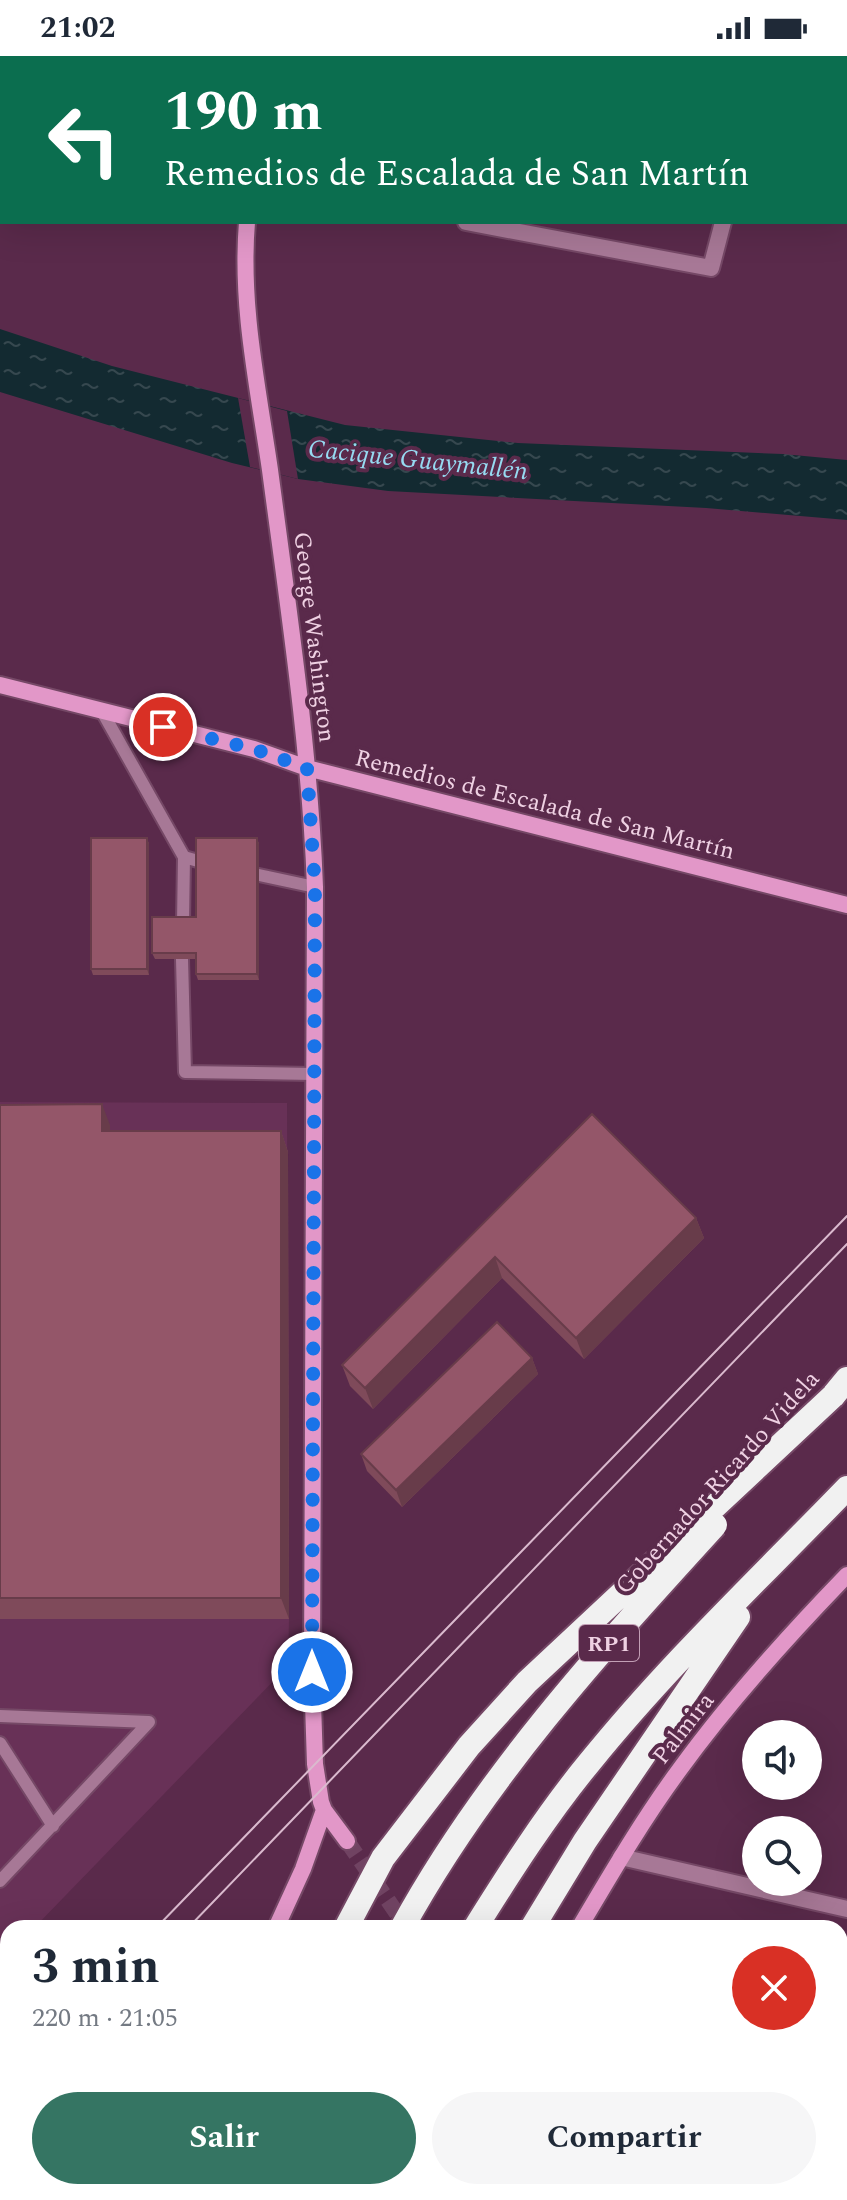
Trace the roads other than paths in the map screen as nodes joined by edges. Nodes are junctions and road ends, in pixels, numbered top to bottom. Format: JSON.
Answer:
{"nodes":[{"id":1,"x":247,"y":224,"type":"edge"},
{"id":2,"x":477,"y":224,"type":"edge"},
{"id":3,"x":722,"y":224,"type":"edge"},
{"id":4,"x":0,"y":685,"type":"edge"},
{"id":5,"x":103,"y":713,"type":"junction"},
{"id":6,"x":307,"y":768,"type":"junction"},
{"id":7,"x":184,"y":857,"type":"junction"},
{"id":8,"x":198,"y":861,"type":"edge"},
{"id":9,"x":259,"y":875,"type":"edge"},
{"id":10,"x":315,"y":887,"type":"junction"},
{"id":11,"x":847,"y":905,"type":"edge"},
{"id":12,"x":183,"y":923,"type":"edge"},
{"id":13,"x":182,"y":959,"type":"edge"},
{"id":14,"x":314,"y":1074,"type":"junction"},
{"id":15,"x":842,"y":1386,"type":"edge"},
{"id":16,"x":847,"y":1488,"type":"edge"},
{"id":17,"x":777,"y":1560,"type":"junction"},
{"id":18,"x":847,"y":1575,"type":"edge"},
{"id":19,"x":0,"y":1716,"type":"edge"},
{"id":20,"x":0,"y":1743,"type":"edge"},
{"id":21,"x":324,"y":1810,"type":"junction"},
{"id":22,"x":53,"y":1826,"type":"junction"},
{"id":23,"x":347,"y":1841,"type":"tunnel mouth"},
{"id":24,"x":621,"y":1857,"type":"junction"},
{"id":25,"x":0,"y":1881,"type":"edge"},
{"id":26,"x":847,"y":1909,"type":"edge"},
{"id":27,"x":280,"y":1920,"type":"edge"},
{"id":28,"x":350,"y":1920,"type":"edge"},
{"id":29,"x":407,"y":1920,"type":"edge"},
{"id":30,"x":481,"y":1920,"type":"edge"},
{"id":31,"x":537,"y":1920,"type":"edge"},
{"id":32,"x":584,"y":1920,"type":"edge"}],
"edges":[{"from":1,"to":6,"type":"main road","name":"George Washington"},
{"from":2,"to":3,"type":"street"},
{"from":4,"to":5,"type":"main road","name":"Remedios de Escalada de San Martín"},
{"from":5,"to":6,"type":"main road","name":"Remedios de Escalada de San Martín"},
{"from":5,"to":7,"type":"lane"},
{"from":6,"to":10,"type":"main road","name":"George Washington"},
{"from":6,"to":11,"type":"main road","name":"Remedios de Escalada de San Martín"},
{"from":7,"to":8,"type":"lane"},
{"from":7,"to":12,"type":"lane"},
{"from":9,"to":10,"type":"lane"},
{"from":10,"to":14,"type":"main road","name":"George Washington"},
{"from":13,"to":14,"type":"lane"},
{"from":14,"to":21,"type":"main road","name":"George Washington"},
{"from":15,"to":28,"type":"highway","bridge":true},
{"from":15,"to":29,"type":"highway","name":"Gobernador Ricardo Videla","number":"RP1","bridge":true},
{"from":16,"to":17,"type":"highway","number":"RP1"},
{"from":17,"to":30,"type":"highway","number":"RP1"},
{"from":17,"to":31,"type":"highway"},
{"from":18,"to":24,"type":"main road","name":"Palmira"},
{"from":19,"to":22,"type":"lane"},
{"from":20,"to":22,"type":"lane"},
{"from":21,"to":23,"type":"main road","name":"George Washington"},
{"from":21,"to":27,"type":"main road"},
{"from":22,"to":25,"type":"lane"},
{"from":24,"to":26,"type":"street"},
{"from":24,"to":32,"type":"main road","name":"Palmira"}]}
